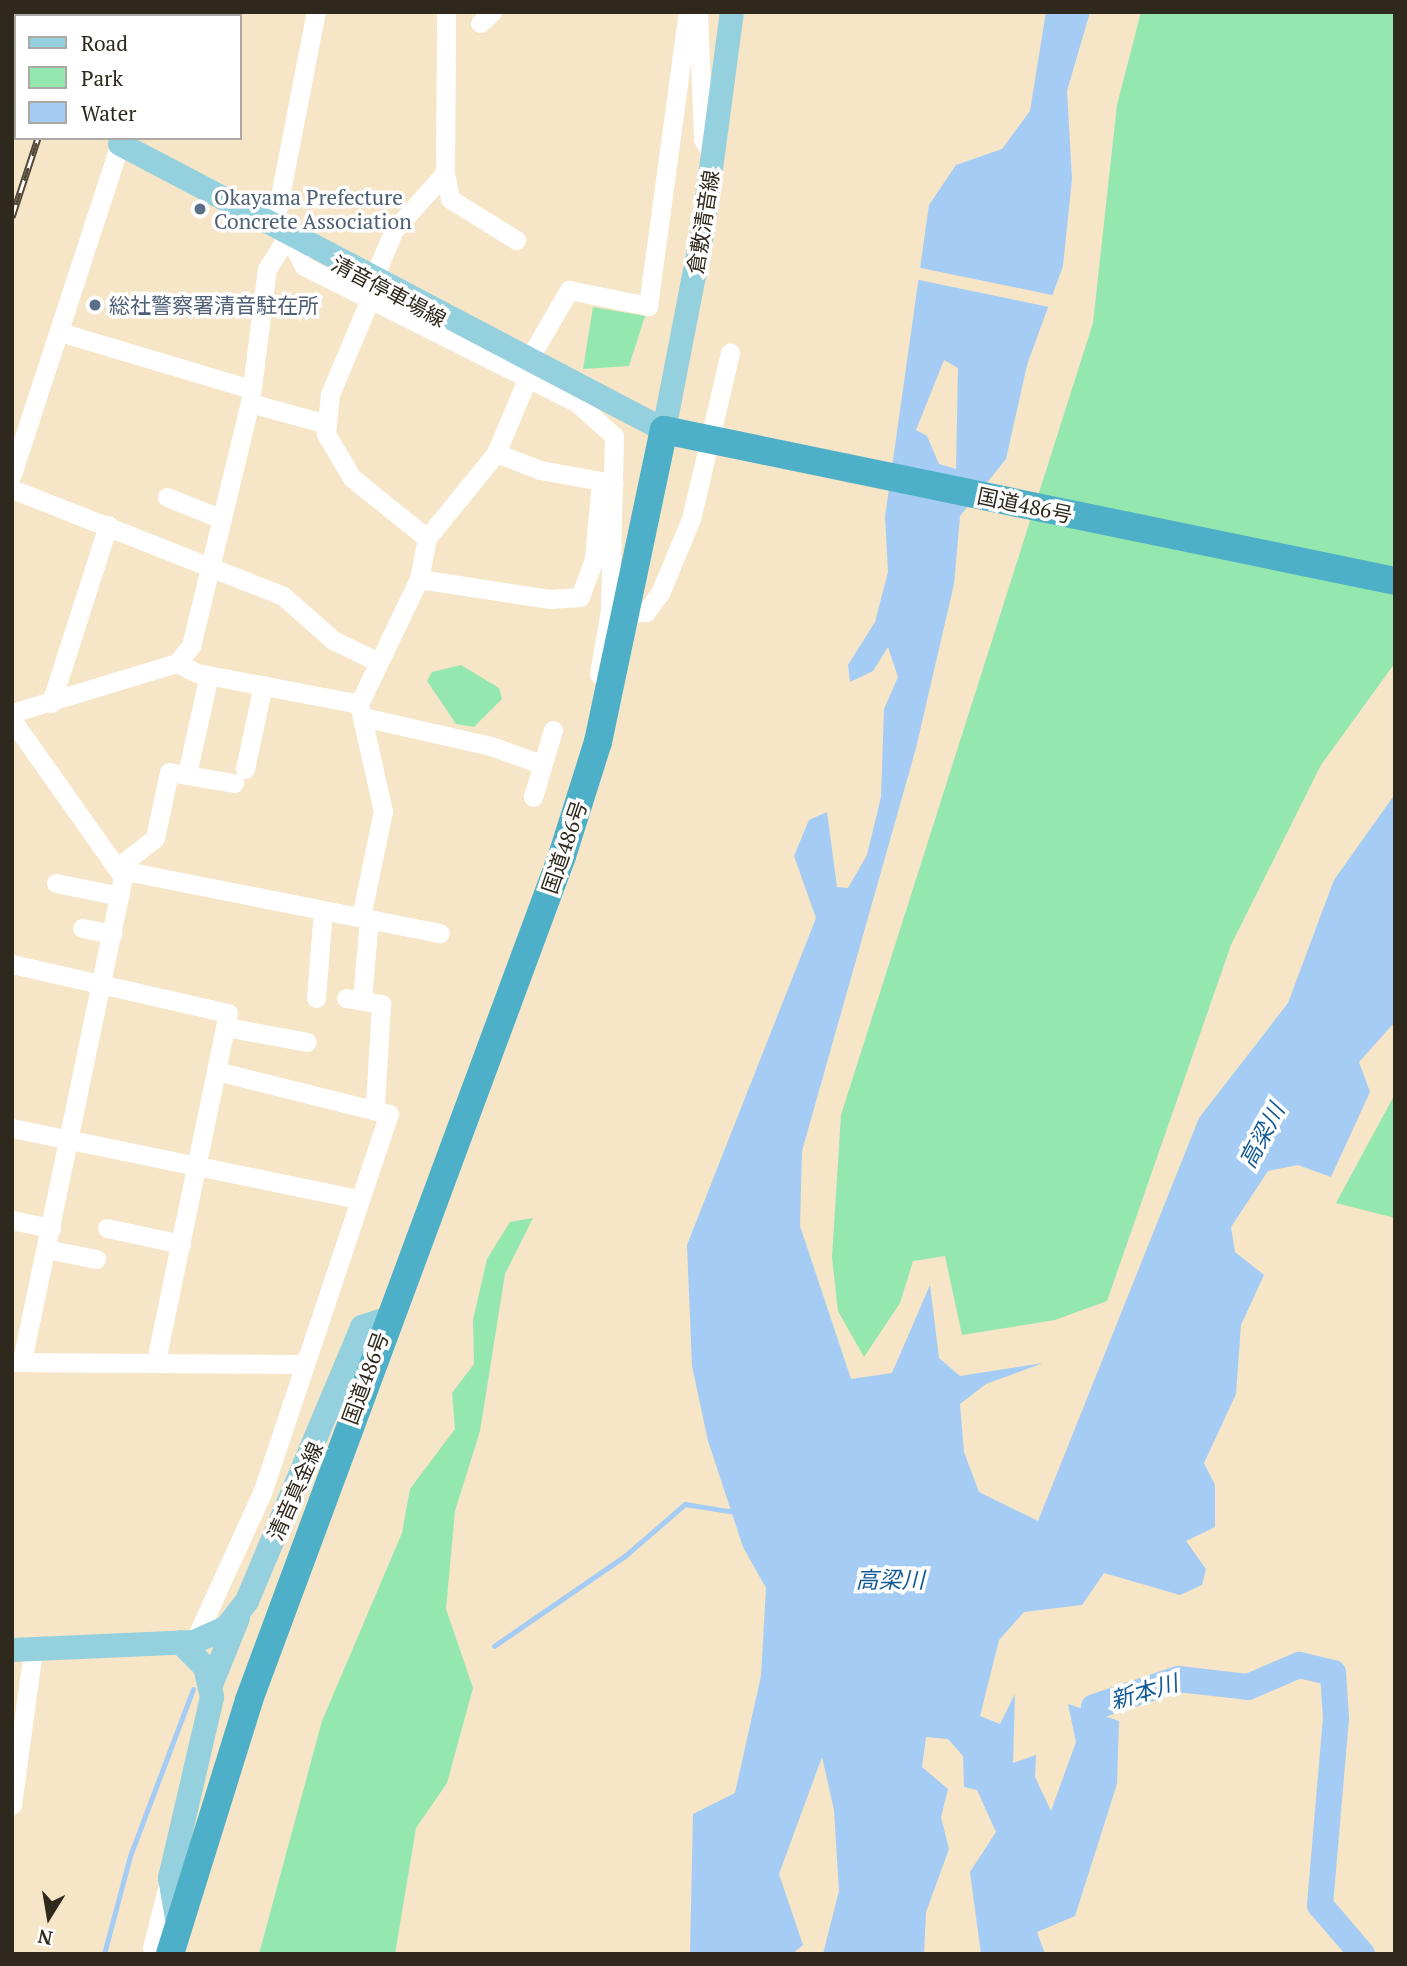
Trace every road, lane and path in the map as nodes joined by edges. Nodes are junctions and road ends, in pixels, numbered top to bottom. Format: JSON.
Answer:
{"nodes":[{"id":1,"x":316,"y":12,"type":"edge"},
{"id":2,"x":446,"y":12,"type":"edge"},
{"id":3,"x":688,"y":12,"type":"edge"},
{"id":4,"x":698,"y":12,"type":"edge"},
{"id":5,"x":732,"y":12,"type":"edge"},
{"id":6,"x":121,"y":141,"type":"edge"},
{"id":7,"x":713,"y":155,"type":"junction"},
{"id":8,"x":445,"y":173,"type":"junction"},
{"id":9,"x":281,"y":229,"type":"junction"},
{"id":10,"x":516,"y":240,"type":"dead end"},
{"id":11,"x":377,"y":270,"type":"junction"},
{"id":12,"x":370,"y":299,"type":"junction"},
{"id":13,"x":63,"y":333,"type":"junction"},
{"id":14,"x":533,"y":352,"type":"junction"},
{"id":15,"x":730,"y":353,"type":"dead end"},
{"id":16,"x":528,"y":377,"type":"junction"},
{"id":17,"x":250,"y":396,"type":"junction"},
{"id":18,"x":576,"y":402,"type":"junction"},
{"id":19,"x":327,"y":424,"type":"junction"},
{"id":20,"x":676,"y":433,"type":"junction"},
{"id":21,"x":496,"y":453,"type":"junction"},
{"id":22,"x":12,"y":474,"type":"edge"},
{"id":23,"x":608,"y":482,"type":"junction"},
{"id":24,"x":12,"y":489,"type":"edge"},
{"id":25,"x":167,"y":497,"type":"dead end"},
{"id":26,"x":222,"y":519,"type":"junction"},
{"id":27,"x":108,"y":525,"type":"junction"},
{"id":28,"x":427,"y":538,"type":"junction"},
{"id":29,"x":212,"y":563,"type":"junction"},
{"id":30,"x":419,"y":579,"type":"junction"},
{"id":31,"x":1395,"y":581,"type":"edge"},
{"id":32,"x":626,"y":613,"type":"junction"},
{"id":33,"x":376,"y":661,"type":"junction"},
{"id":34,"x":177,"y":663,"type":"junction"},
{"id":35,"x":209,"y":676,"type":"junction"},
{"id":36,"x":263,"y":685,"type":"junction"},
{"id":37,"x":51,"y":703,"type":"junction"},
{"id":38,"x":361,"y":710,"type":"junction"},
{"id":39,"x":14,"y":726,"type":"edge"},
{"id":40,"x":553,"y":730,"type":"dead end"},
{"id":41,"x":598,"y":742,"type":"junction"},
{"id":42,"x":541,"y":764,"type":"junction"},
{"id":43,"x":187,"y":774,"type":"junction"},
{"id":44,"x":533,"y":797,"type":"dead end"},
{"id":45,"x":120,"y":868,"type":"junction"},
{"id":46,"x":56,"y":883,"type":"dead end"},
{"id":47,"x":120,"y":896,"type":"junction"},
{"id":48,"x":323,"y":910,"type":"junction"},
{"id":49,"x":365,"y":918,"type":"junction"},
{"id":50,"x":82,"y":928,"type":"dead end"},
{"id":51,"x":440,"y":933,"type":"dead end"},
{"id":52,"x":112,"y":934,"type":"junction"},
{"id":53,"x":12,"y":964,"type":"edge"},
{"id":54,"x":102,"y":983,"type":"junction"},
{"id":55,"x":316,"y":998,"type":"dead end"},
{"id":56,"x":226,"y":1027,"type":"junction"},
{"id":57,"x":307,"y":1042,"type":"dead end"},
{"id":58,"x":217,"y":1071,"type":"junction"},
{"id":59,"x":375,"y":1106,"type":"junction"},
{"id":60,"x":12,"y":1128,"type":"edge"},
{"id":61,"x":68,"y":1140,"type":"junction"},
{"id":62,"x":196,"y":1167,"type":"junction"},
{"id":63,"x":359,"y":1199,"type":"junction"},
{"id":64,"x":12,"y":1220,"type":"edge"},
{"id":65,"x":51,"y":1228,"type":"junction"},
{"id":66,"x":107,"y":1228,"type":"dead end"},
{"id":67,"x":181,"y":1244,"type":"junction"},
{"id":68,"x":46,"y":1249,"type":"junction"},
{"id":69,"x":96,"y":1259,"type":"dead end"},
{"id":70,"x":387,"y":1319,"type":"junction"},
{"id":71,"x":17,"y":1362,"type":"edge"},
{"id":72,"x":156,"y":1362,"type":"junction"},
{"id":73,"x":306,"y":1364,"type":"junction"},
{"id":74,"x":240,"y":1614,"type":"junction"},
{"id":75,"x":187,"y":1642,"type":"junction"},
{"id":76,"x":23,"y":1649,"type":"edge"},
{"id":77,"x":211,"y":1685,"type":"junction"},
{"id":78,"x":16,"y":1748,"type":"edge"},
{"id":79,"x":12,"y":1805,"type":"edge"},
{"id":80,"x":170,"y":1878,"type":"junction"},
{"id":81,"x":177,"y":1918,"type":"junction"},
{"id":82,"x":157,"y":1952,"type":"edge"}],
"edges":[{"from":1,"to":9,"type":"street"},
{"from":2,"to":8,"type":"street"},
{"from":3,"to":14,"type":"street"},
{"from":4,"to":7,"type":"street"},
{"from":5,"to":7,"type":"main road","name":"倉敷清音線"},
{"from":6,"to":9,"type":"main road","name":"清音停車場線"},
{"from":6,"to":13,"type":"street"},
{"from":7,"to":20,"type":"main road","name":"倉敷清音線"},
{"from":8,"to":10,"type":"street"},
{"from":8,"to":11,"type":"street"},
{"from":9,"to":11,"type":"street"},
{"from":9,"to":12,"type":"street"},
{"from":9,"to":17,"type":"street"},
{"from":9,"to":20,"type":"main road","name":"清音停車場線"},
{"from":11,"to":14,"type":"street"},
{"from":12,"to":16,"type":"street"},
{"from":12,"to":19,"type":"street"},
{"from":13,"to":17,"type":"street"},
{"from":13,"to":22,"type":"street"},
{"from":14,"to":18,"type":"street"},
{"from":15,"to":32,"type":"street"},
{"from":16,"to":18,"type":"street"},
{"from":16,"to":21,"type":"street"},
{"from":17,"to":19,"type":"street"},
{"from":17,"to":26,"type":"street"},
{"from":18,"to":23,"type":"street"},
{"from":19,"to":28,"type":"street"},
{"from":20,"to":31,"type":"highway","name":"国道486号"},
{"from":20,"to":32,"type":"highway","name":"国道486号"},
{"from":21,"to":23,"type":"street"},
{"from":21,"to":28,"type":"street"},
{"from":23,"to":30,"type":"street"},
{"from":23,"to":41,"type":"street"},
{"from":24,"to":27,"type":"street"},
{"from":25,"to":26,"type":"street"},
{"from":26,"to":29,"type":"street"},
{"from":27,"to":29,"type":"street"},
{"from":27,"to":37,"type":"street"},
{"from":28,"to":30,"type":"street"},
{"from":29,"to":33,"type":"street"},
{"from":29,"to":34,"type":"street"},
{"from":30,"to":33,"type":"street"},
{"from":32,"to":41,"type":"highway","name":"国道486号"},
{"from":33,"to":38,"type":"street"},
{"from":34,"to":35,"type":"street"},
{"from":34,"to":37,"type":"street"},
{"from":35,"to":36,"type":"street"},
{"from":35,"to":43,"type":"street"},
{"from":36,"to":38,"type":"street"},
{"from":36,"to":43,"type":"street"},
{"from":37,"to":39,"type":"street"},
{"from":38,"to":42,"type":"street"},
{"from":38,"to":49,"type":"street"},
{"from":39,"to":45,"type":"street"},
{"from":40,"to":42,"type":"street"},
{"from":41,"to":70,"type":"highway","name":"国道486号"},
{"from":42,"to":44,"type":"street"},
{"from":43,"to":45,"type":"street"},
{"from":45,"to":47,"type":"street"},
{"from":45,"to":48,"type":"street"},
{"from":46,"to":47,"type":"street"},
{"from":47,"to":52,"type":"street"},
{"from":48,"to":49,"type":"street"},
{"from":48,"to":55,"type":"street"},
{"from":49,"to":51,"type":"street"},
{"from":49,"to":59,"type":"street"},
{"from":50,"to":52,"type":"street"},
{"from":52,"to":54,"type":"street"},
{"from":53,"to":54,"type":"street"},
{"from":54,"to":56,"type":"street"},
{"from":54,"to":61,"type":"street"},
{"from":56,"to":57,"type":"street"},
{"from":56,"to":58,"type":"street"},
{"from":58,"to":59,"type":"street"},
{"from":58,"to":62,"type":"street"},
{"from":59,"to":63,"type":"street"},
{"from":60,"to":61,"type":"street"},
{"from":61,"to":62,"type":"street"},
{"from":61,"to":65,"type":"street"},
{"from":62,"to":63,"type":"street"},
{"from":62,"to":67,"type":"street"},
{"from":63,"to":73,"type":"street"},
{"from":64,"to":65,"type":"street"},
{"from":65,"to":68,"type":"street"},
{"from":66,"to":67,"type":"street"},
{"from":67,"to":72,"type":"street"},
{"from":68,"to":69,"type":"street"},
{"from":68,"to":71,"type":"street"},
{"from":70,"to":74,"type":"main road","name":"清音真金線"},
{"from":70,"to":81,"type":"highway","name":"国道486号"},
{"from":71,"to":72,"type":"street"},
{"from":72,"to":73,"type":"street"},
{"from":73,"to":75,"type":"street"},
{"from":74,"to":75,"type":"main road","name":"清音真金線"},
{"from":74,"to":77,"type":"main road"},
{"from":75,"to":76,"type":"main road","name":"清音真金線"},
{"from":75,"to":77,"type":"main road"},
{"from":76,"to":78,"type":"street"},
{"from":77,"to":80,"type":"main road"},
{"from":78,"to":79,"type":"street"},
{"from":80,"to":81,"type":"main road"},
{"from":80,"to":82,"type":"street"},
{"from":81,"to":82,"type":"highway","name":"国道486号"}]}
